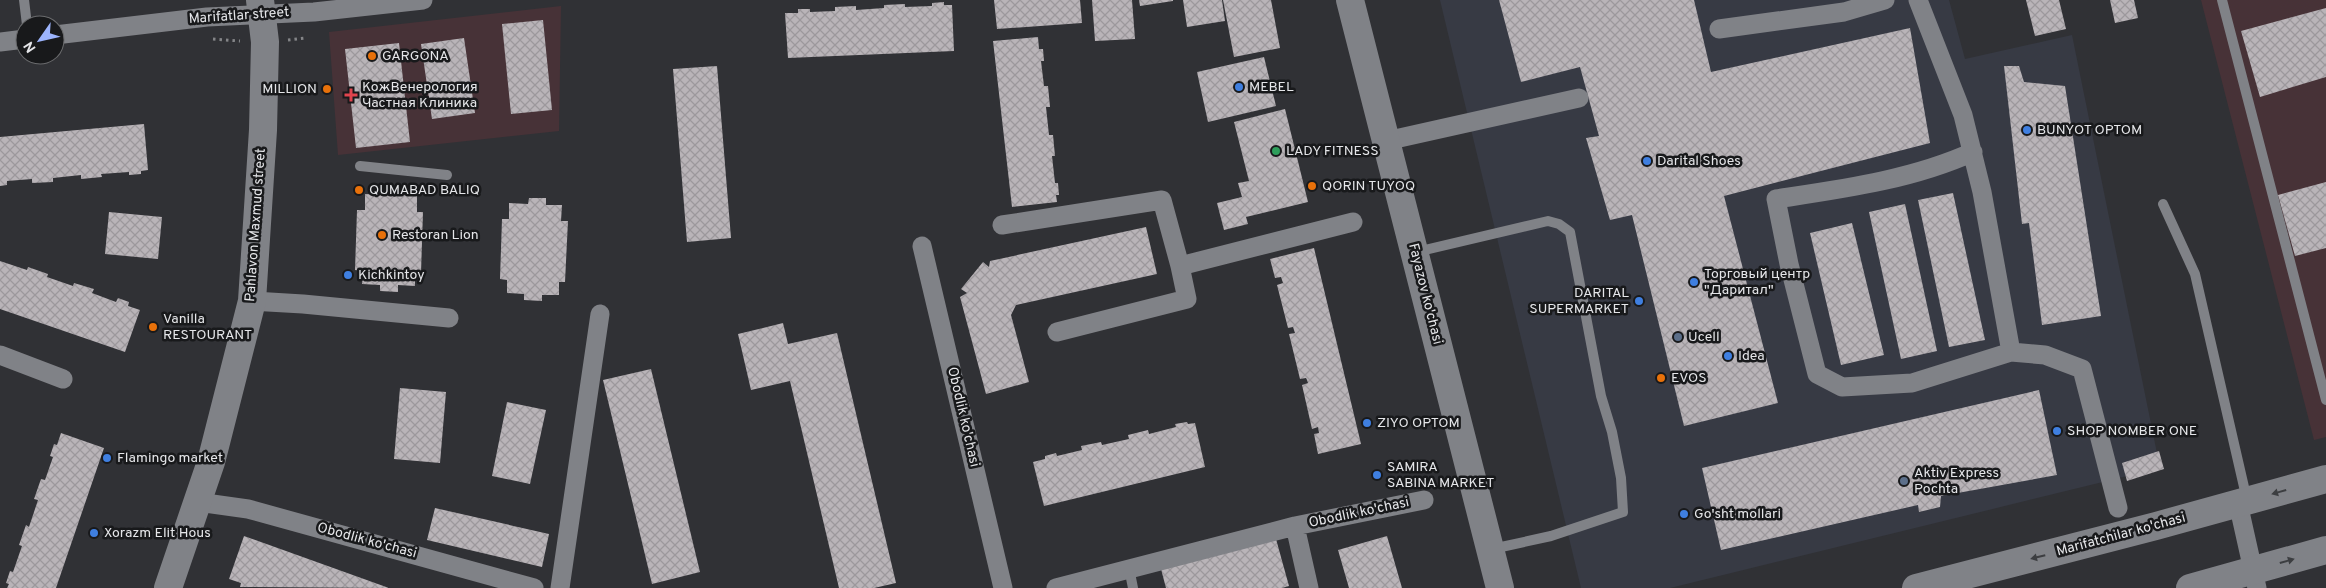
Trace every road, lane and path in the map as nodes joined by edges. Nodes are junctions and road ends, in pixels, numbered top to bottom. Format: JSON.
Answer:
{"nodes":[{"id":1,"x":24,"y":0,"type":"edge"},
{"id":2,"x":423,"y":0,"type":"edge"},
{"id":3,"x":1350,"y":0,"type":"edge"},
{"id":4,"x":1885,"y":0,"type":"edge"},
{"id":5,"x":1918,"y":0,"type":"edge"},
{"id":6,"x":2222,"y":0,"type":"edge"},
{"id":7,"x":261,"y":7,"type":"edge"},
{"id":8,"x":26,"y":15,"type":"edge"},
{"id":9,"x":1719,"y":29,"type":"dead end"},
{"id":10,"x":65,"y":34,"type":"edge"},
{"id":11,"x":15,"y":40,"type":"edge"},
{"id":12,"x":0,"y":42,"type":"edge"},
{"id":13,"x":1579,"y":98,"type":"dead end"},
{"id":14,"x":1386,"y":141,"type":"junction"},
{"id":15,"x":1973,"y":152,"type":"junction"},
{"id":16,"x":360,"y":166,"type":"dead end"},
{"id":17,"x":447,"y":174,"type":"dead end"},
{"id":18,"x":2162,"y":204,"type":"dead end"},
{"id":19,"x":1353,"y":222,"type":"dead end"},
{"id":20,"x":1002,"y":225,"type":"dead end"},
{"id":21,"x":922,"y":246,"type":"dead end"},
{"id":22,"x":1414,"y":253,"type":"junction"},
{"id":23,"x":1180,"y":266,"type":"junction"},
{"id":24,"x":252,"y":301,"type":"junction"},
{"id":25,"x":600,"y":314,"type":"dead end"},
{"id":26,"x":449,"y":318,"type":"dead end"},
{"id":27,"x":1057,"y":332,"type":"dead end"},
{"id":28,"x":2011,"y":352,"type":"junction"},
{"id":29,"x":0,"y":355,"type":"edge"},
{"id":30,"x":63,"y":379,"type":"dead end"},
{"id":31,"x":2326,"y":400,"type":"edge"},
{"id":32,"x":2326,"y":479,"type":"edge"},
{"id":33,"x":1424,"y":500,"type":"dead end"},
{"id":34,"x":198,"y":502,"type":"junction"},
{"id":35,"x":2243,"y":502,"type":"junction"},
{"id":36,"x":2118,"y":508,"type":"dead end"},
{"id":37,"x":1295,"y":526,"type":"junction"},
{"id":38,"x":1491,"y":549,"type":"junction"},
{"id":39,"x":2326,"y":550,"type":"edge"},
{"id":40,"x":1129,"y":568,"type":"junction"},
{"id":41,"x":2255,"y":579,"type":"edge"},
{"id":42,"x":168,"y":588,"type":"edge"},
{"id":43,"x":534,"y":588,"type":"edge"},
{"id":44,"x":560,"y":588,"type":"edge"},
{"id":45,"x":1003,"y":588,"type":"edge"},
{"id":46,"x":1056,"y":588,"type":"edge"},
{"id":47,"x":1133,"y":588,"type":"edge"},
{"id":48,"x":1309,"y":588,"type":"edge"},
{"id":49,"x":1500,"y":588,"type":"edge"},
{"id":50,"x":1916,"y":588,"type":"edge"},
{"id":51,"x":2190,"y":588,"type":"edge"}],
"edges":[{"from":1,"to":8,"type":"lane"},
{"from":2,"to":7,"type":"street","name":"Marifatlar street"},
{"from":3,"to":14,"type":"street","name":"Fayazov ko'chasi"},
{"from":4,"to":9,"type":"street"},
{"from":5,"to":15,"type":"street"},
{"from":6,"to":31,"type":"lane"},
{"from":7,"to":10,"type":"street","name":"Marifatlar street"},
{"from":7,"to":24,"type":"street","name":"Pahlavon Maxmud street"},
{"from":11,"to":12,"type":"street"},
{"from":13,"to":14,"type":"street"},
{"from":14,"to":22,"type":"street","name":"Fayazov ko'chasi"},
{"from":15,"to":28,"type":"street"},
{"from":15,"to":28,"type":"street"},
{"from":16,"to":17,"type":"lane"},
{"from":18,"to":35,"type":"lane"},
{"from":19,"to":23,"type":"street"},
{"from":20,"to":23,"type":"street"},
{"from":21,"to":45,"type":"street","name":"Obodlik ko'chasi"},
{"from":22,"to":38,"type":"street","name":"Fayazov ko'chasi"},
{"from":22,"to":38,"type":"lane"},
{"from":23,"to":27,"type":"street"},
{"from":24,"to":26,"type":"street"},
{"from":24,"to":34,"type":"street","name":"Pahlavon Maxmud street"},
{"from":25,"to":44,"type":"street"},
{"from":28,"to":36,"type":"street"},
{"from":29,"to":30,"type":"street"},
{"from":32,"to":35,"type":"street","name":"Marifatchilar ko'chasi","one_way":true},
{"from":33,"to":37,"type":"street","name":"Obodlik ko'chasi"},
{"from":34,"to":42,"type":"street","name":"Pahlavon Maxmud street"},
{"from":34,"to":43,"type":"street","name":"Obodlik ko'chasi"},
{"from":35,"to":41,"type":"street"},
{"from":35,"to":50,"type":"street","name":"Marifatchilar ko'chasi","one_way":true},
{"from":37,"to":40,"type":"street","name":"Obodlik ko'chasi"},
{"from":37,"to":48,"type":"street","name":"Obodlik ko'chasi"},
{"from":38,"to":49,"type":"street","name":"Fayazov ko'chasi"},
{"from":41,"to":39,"type":"street","one_way":true},
{"from":40,"to":46,"type":"street","name":"Obodlik ko'chasi"},
{"from":40,"to":47,"type":"lane"},
{"from":41,"to":51,"type":"street"}]}
